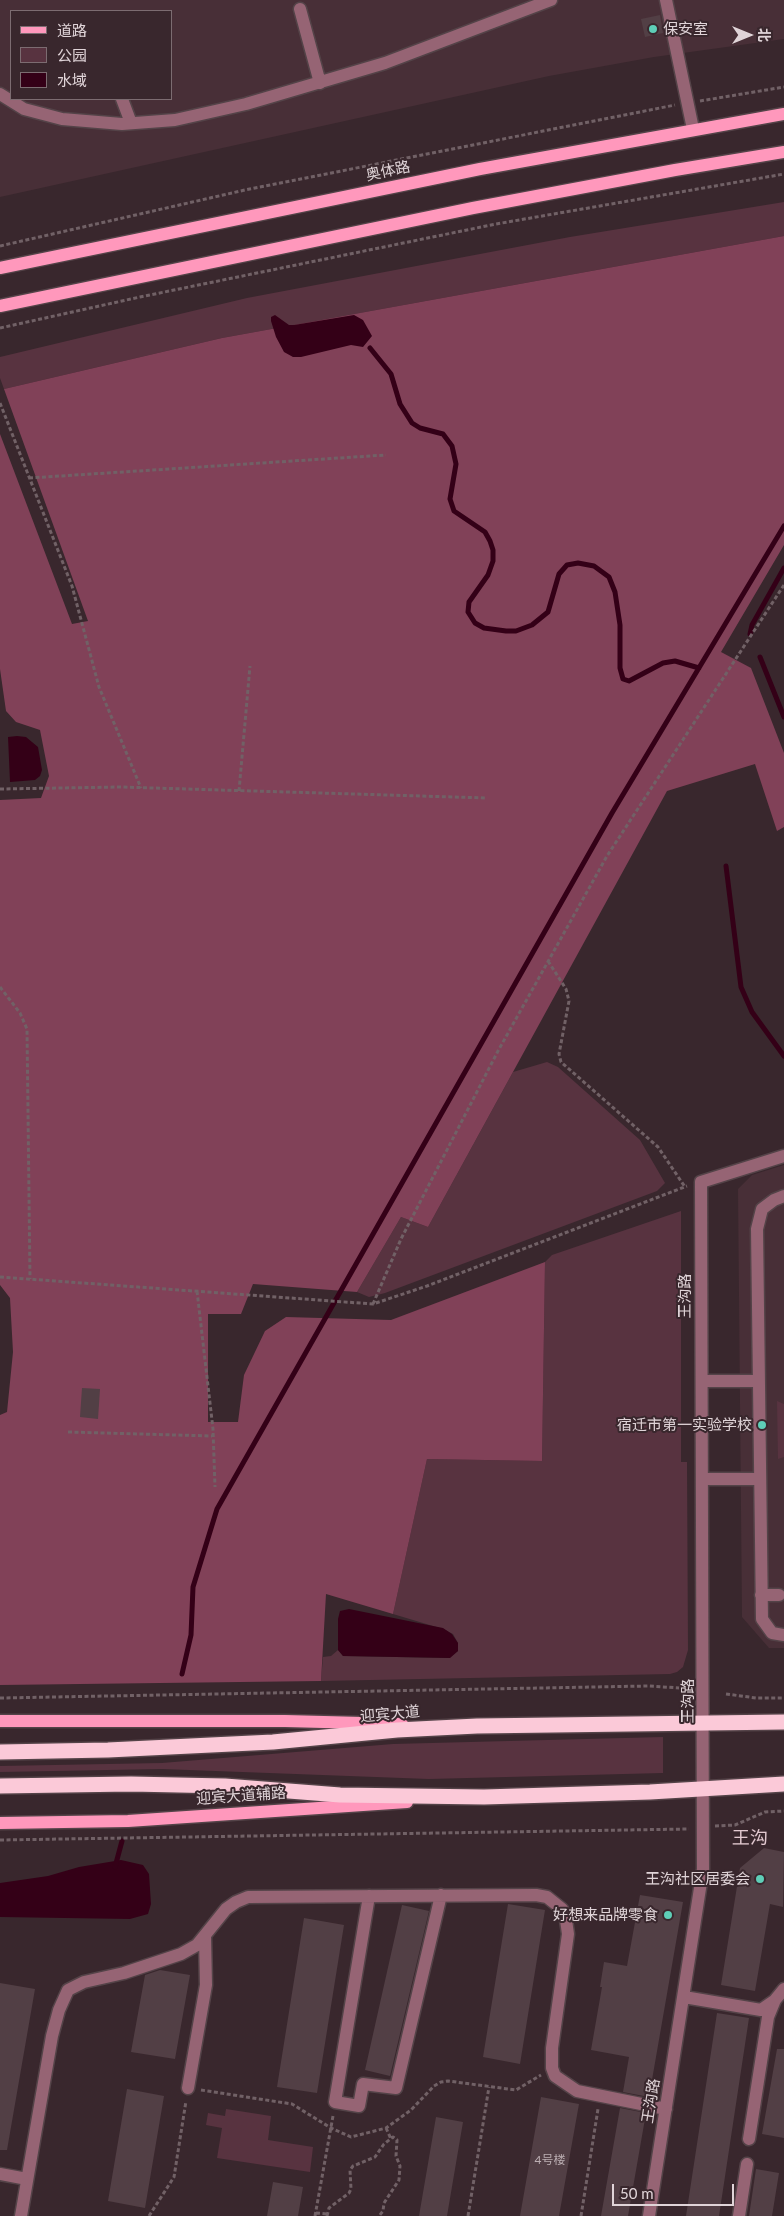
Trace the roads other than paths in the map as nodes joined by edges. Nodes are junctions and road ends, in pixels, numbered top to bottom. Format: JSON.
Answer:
{"nodes":[{"id":1,"x":551,"y":0,"type":"edge"},
{"id":2,"x":666,"y":0,"type":"edge"},
{"id":3,"x":300,"y":9,"type":"dead end"},
{"id":4,"x":320,"y":83,"type":"junction"},
{"id":5,"x":0,"y":94,"type":"edge"},
{"id":6,"x":122,"y":100,"type":"edge"},
{"id":7,"x":784,"y":114,"type":"edge"},
{"id":8,"x":131,"y":123,"type":"junction"},
{"id":9,"x":693,"y":129,"type":"junction"},
{"id":10,"x":784,"y":152,"type":"edge"},
{"id":11,"x":0,"y":268,"type":"edge"},
{"id":12,"x":0,"y":306,"type":"edge"},
{"id":13,"x":784,"y":1156,"type":"edge"},
{"id":14,"x":784,"y":1196,"type":"edge"},
{"id":15,"x":702,"y":1381,"type":"junction"},
{"id":16,"x":759,"y":1381,"type":"junction"},
{"id":17,"x":703,"y":1479,"type":"junction"},
{"id":18,"x":760,"y":1479,"type":"junction"},
{"id":19,"x":761,"y":1595,"type":"junction"},
{"id":20,"x":779,"y":1595,"type":"dead end"},
{"id":21,"x":784,"y":1635,"type":"edge"},
{"id":22,"x":0,"y":1721,"type":"edge"},
{"id":23,"x":784,"y":1722,"type":"edge"},
{"id":24,"x":704,"y":1723,"type":"junction"},
{"id":25,"x":477,"y":1726,"type":"junction"},
{"id":26,"x":0,"y":1752,"type":"edge"},
{"id":27,"x":784,"y":1784,"type":"edge"},
{"id":28,"x":0,"y":1786,"type":"edge"},
{"id":29,"x":704,"y":1788,"type":"junction"},
{"id":30,"x":484,"y":1797,"type":"junction"},
{"id":31,"x":0,"y":1823,"type":"edge"},
{"id":32,"x":441,"y":1895,"type":"junction"},
{"id":33,"x":369,"y":1896,"type":"junction"},
{"id":34,"x":205,"y":1937,"type":"junction"},
{"id":35,"x":784,"y":1989,"type":"edge"},
{"id":36,"x":684,"y":1997,"type":"junction"},
{"id":37,"x":780,"y":2000,"type":"edge"},
{"id":38,"x":188,"y":2088,"type":"road end"},
{"id":39,"x":666,"y":2109,"type":"junction"},
{"id":40,"x":749,"y":2139,"type":"dead end"},
{"id":41,"x":747,"y":2164,"type":"dead end"},
{"id":42,"x":0,"y":2174,"type":"edge"},
{"id":43,"x":27,"y":2179,"type":"junction"},
{"id":44,"x":21,"y":2216,"type":"edge"},
{"id":45,"x":649,"y":2216,"type":"edge"},
{"id":46,"x":739,"y":2216,"type":"edge"}],
"edges":[{"from":1,"to":4,"type":"street"},
{"from":2,"to":9,"type":"street"},
{"from":3,"to":4,"type":"street"},
{"from":4,"to":8,"type":"street"},
{"from":5,"to":8,"type":"street"},
{"from":6,"to":8,"type":"street"},
{"from":7,"to":9,"type":"main road","name":"奥体路"},
{"from":9,"to":11,"type":"main road","name":"奥体路"},
{"from":10,"to":12,"type":"main road"},
{"from":13,"to":15,"type":"street","name":"王沟路"},
{"from":14,"to":16,"type":"street"},
{"from":15,"to":16,"type":"street"},
{"from":15,"to":17,"type":"street","name":"王沟路"},
{"from":16,"to":18,"type":"street"},
{"from":17,"to":18,"type":"street"},
{"from":17,"to":24,"type":"street","name":"王沟路"},
{"from":18,"to":19,"type":"street"},
{"from":19,"to":20,"type":"street"},
{"from":19,"to":21,"type":"street"},
{"from":22,"to":25,"type":"main road"},
{"from":23,"to":24,"type":"highway","name":"迎宾大道"},
{"from":24,"to":25,"type":"highway","name":"迎宾大道"},
{"from":24,"to":29,"type":"street","name":"王沟路"},
{"from":25,"to":26,"type":"highway","name":"迎宾大道"},
{"from":27,"to":29,"type":"highway"},
{"from":28,"to":30,"type":"highway"},
{"from":29,"to":30,"type":"highway"},
{"from":29,"to":36,"type":"street","name":"王沟路"},
{"from":30,"to":31,"type":"main road","name":"迎宾大道辅路"},
{"from":32,"to":33,"type":"street"},
{"from":32,"to":33,"type":"street"},
{"from":32,"to":39,"type":"street"},
{"from":33,"to":34,"type":"street"},
{"from":34,"to":38,"type":"street"},
{"from":34,"to":43,"type":"street"},
{"from":35,"to":37,"type":"street"},
{"from":36,"to":37,"type":"street"},
{"from":36,"to":39,"type":"street","name":"王沟路"},
{"from":37,"to":40,"type":"street"},
{"from":39,"to":45,"type":"street","name":"王沟路"},
{"from":41,"to":46,"type":"street"},
{"from":42,"to":43,"type":"street"},
{"from":43,"to":44,"type":"street"}]}
